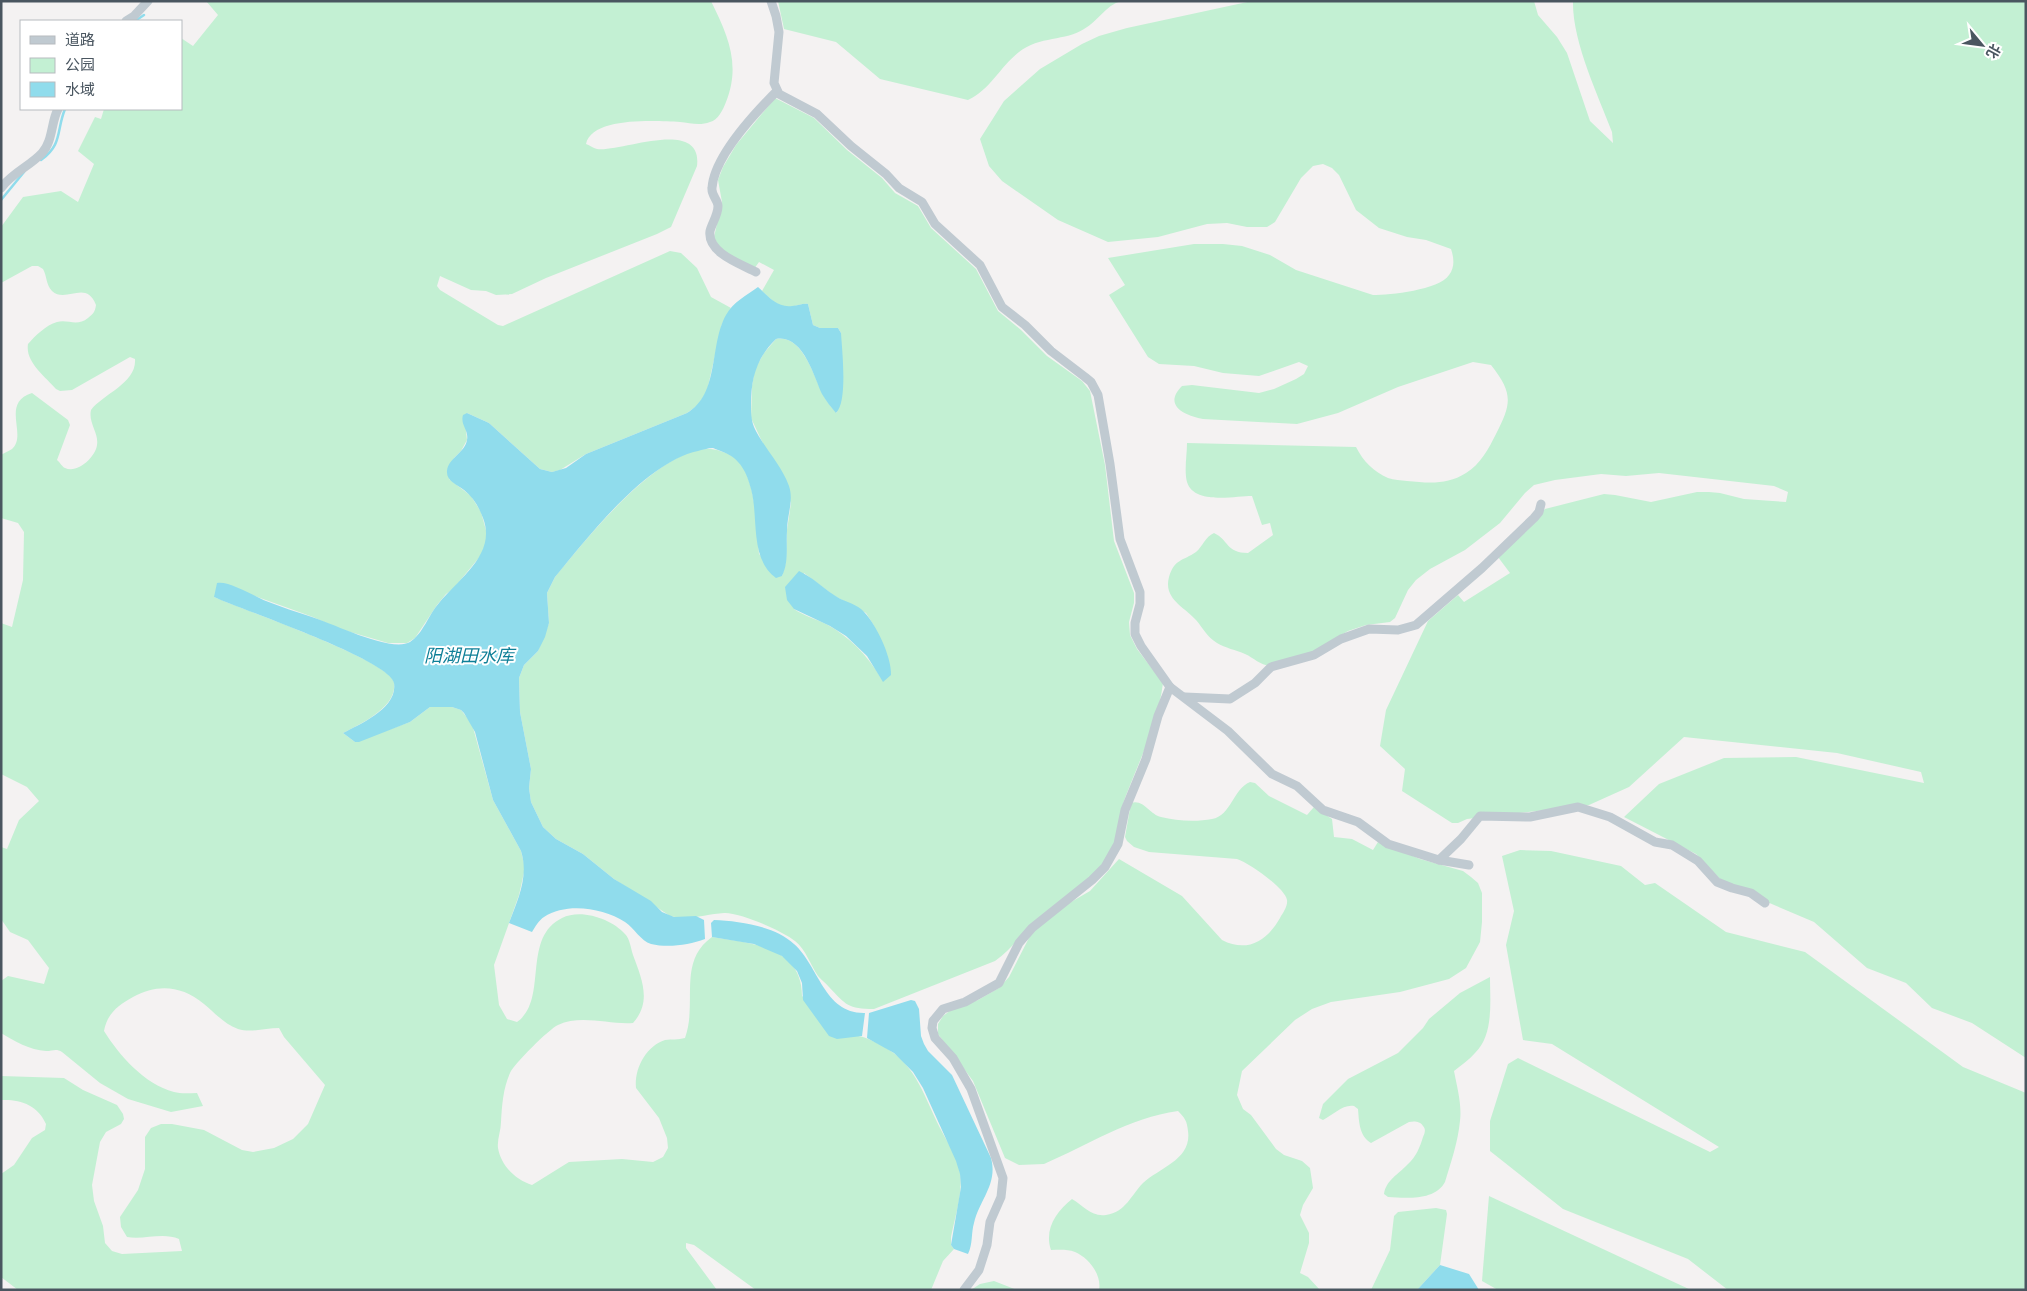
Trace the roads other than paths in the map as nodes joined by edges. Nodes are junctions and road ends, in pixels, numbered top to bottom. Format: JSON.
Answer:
{"nodes":[{"id":1,"x":148,"y":1,"type":"edge"},
{"id":2,"x":771,"y":1,"type":"edge"},
{"id":3,"x":128,"y":20,"type":"edge"},
{"id":4,"x":776,"y":91,"type":"junction"},
{"id":5,"x":58,"y":110,"type":"edge"},
{"id":6,"x":1,"y":188,"type":"edge"},
{"id":7,"x":756,"y":272,"type":"dead end"},
{"id":8,"x":1540,"y":504,"type":"dead end"},
{"id":9,"x":1170,"y":687,"type":"junction"},
{"id":10,"x":1182,"y":697,"type":"junction"},
{"id":11,"x":1439,"y":860,"type":"junction"},
{"id":12,"x":1469,"y":865,"type":"dead end"},
{"id":13,"x":1765,"y":903,"type":"dead end"},
{"id":14,"x":964,"y":1290,"type":"edge"}],
"edges":[{"from":1,"to":3,"type":"street"},
{"from":2,"to":4,"type":"street"},
{"from":4,"to":7,"type":"street"},
{"from":4,"to":9,"type":"street"},
{"from":5,"to":6,"type":"street"},
{"from":8,"to":10,"type":"street"},
{"from":9,"to":10,"type":"street"},
{"from":9,"to":14,"type":"street"},
{"from":10,"to":11,"type":"street"},
{"from":11,"to":12,"type":"street"},
{"from":11,"to":13,"type":"street"}]}
